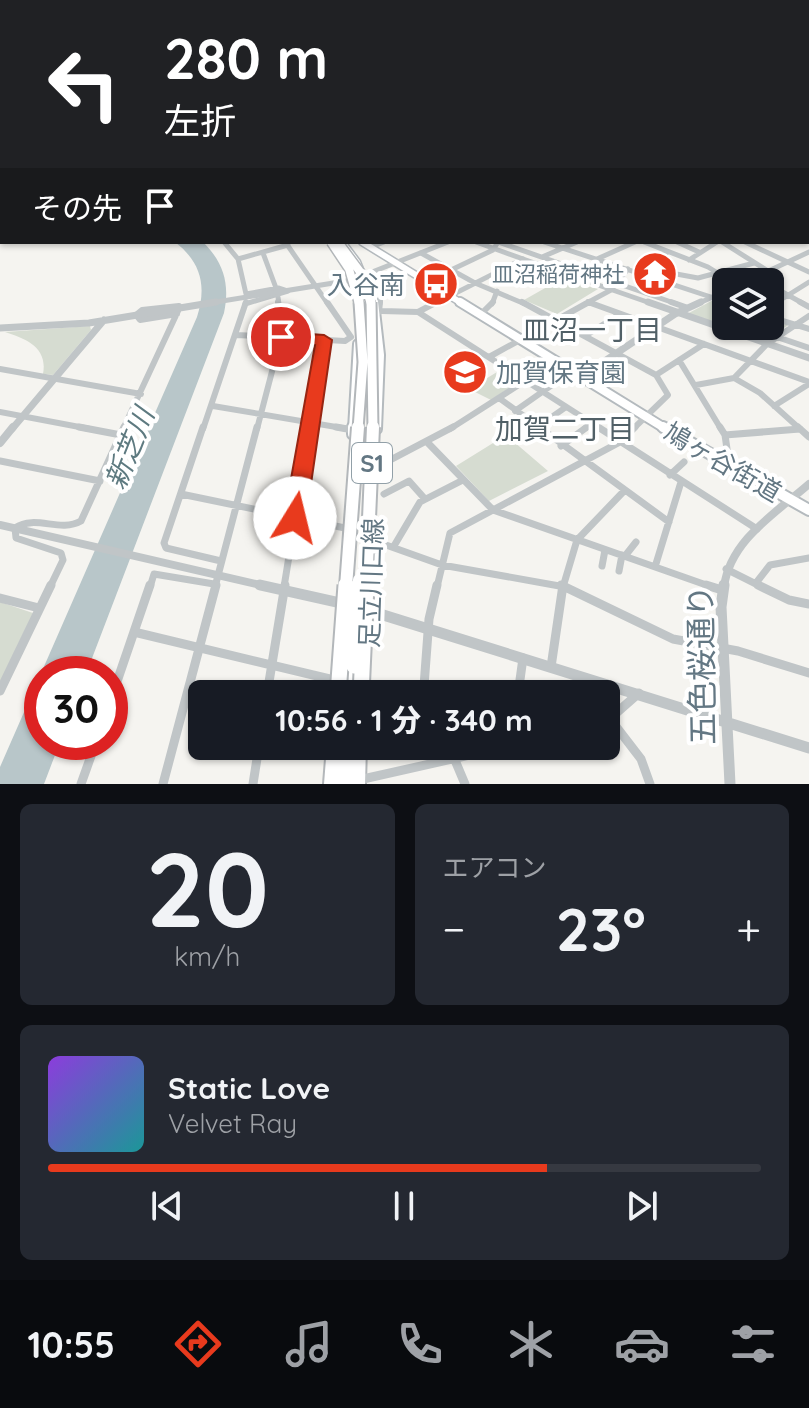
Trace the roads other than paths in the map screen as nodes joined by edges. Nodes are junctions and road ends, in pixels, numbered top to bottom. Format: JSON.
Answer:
{"nodes":[{"id":1,"x":226,"y":244,"type":"edge"},
{"id":2,"x":286,"y":244,"type":"edge"},
{"id":3,"x":289,"y":244,"type":"edge"},
{"id":4,"x":330,"y":244,"type":"edge"},
{"id":5,"x":330,"y":244,"type":"edge"},
{"id":6,"x":341,"y":244,"type":"edge"},
{"id":7,"x":342,"y":244,"type":"edge"},
{"id":8,"x":362,"y":244,"type":"edge"},
{"id":9,"x":364,"y":244,"type":"edge"},
{"id":10,"x":379,"y":244,"type":"edge"},
{"id":11,"x":436,"y":244,"type":"edge"},
{"id":12,"x":443,"y":244,"type":"edge"},
{"id":13,"x":481,"y":244,"type":"edge"},
{"id":14,"x":497,"y":244,"type":"edge"},
{"id":15,"x":504,"y":244,"type":"edge"},
{"id":16,"x":550,"y":244,"type":"edge"},
{"id":17,"x":572,"y":244,"type":"edge"},
{"id":18,"x":631,"y":244,"type":"edge"},
{"id":19,"x":649,"y":244,"type":"edge"},
{"id":20,"x":681,"y":244,"type":"edge"},
{"id":21,"x":704,"y":244,"type":"edge"},
{"id":22,"x":714,"y":244,"type":"edge"},
{"id":23,"x":722,"y":244,"type":"edge"},
{"id":24,"x":748,"y":244,"type":"edge"},
{"id":25,"x":709,"y":246,"type":"junction"},
{"id":26,"x":371,"y":247,"type":"junction"},
{"id":27,"x":563,"y":248,"type":"junction"},
{"id":28,"x":494,"y":249,"type":"junction"},
{"id":29,"x":668,"y":252,"type":"junction"},
{"id":30,"x":699,"y":252,"type":"junction"},
{"id":31,"x":809,"y":252,"type":"edge"},
{"id":32,"x":263,"y":253,"type":"junction"},
{"id":33,"x":421,"y":253,"type":"junction"},
{"id":34,"x":541,"y":257,"type":"junction"},
{"id":35,"x":238,"y":259,"type":"junction"},
{"id":36,"x":597,"y":259,"type":"junction"},
{"id":37,"x":689,"y":260,"type":"junction"},
{"id":38,"x":527,"y":261,"type":"junction"},
{"id":39,"x":787,"y":262,"type":"junction"},
{"id":40,"x":395,"y":263,"type":"junction"},
{"id":41,"x":754,"y":263,"type":"junction"},
{"id":42,"x":733,"y":268,"type":"edge"},
{"id":43,"x":763,"y":268,"type":"edge"},
{"id":44,"x":774,"y":268,"type":"edge"},
{"id":45,"x":628,"y":269,"type":"junction"},
{"id":46,"x":451,"y":270,"type":"junction"},
{"id":47,"x":712,"y":270,"type":"edge"},
{"id":48,"x":643,"y":271,"type":"junction"},
{"id":49,"x":378,"y":272,"type":"junction"},
{"id":50,"x":809,"y":272,"type":"edge"},
{"id":51,"x":712,"y":273,"type":"edge"},
{"id":52,"x":366,"y":275,"type":"junction"},
{"id":53,"x":352,"y":280,"type":"junction"},
{"id":54,"x":809,"y":282,"type":"edge"},
{"id":55,"x":475,"y":283,"type":"junction"},
{"id":56,"x":618,"y":284,"type":"junction"},
{"id":57,"x":316,"y":286,"type":"junction"},
{"id":58,"x":276,"y":288,"type":"junction"},
{"id":59,"x":611,"y":290,"type":"junction"},
{"id":60,"x":288,"y":291,"type":"junction"},
{"id":61,"x":497,"y":291,"type":"junction"},
{"id":62,"x":784,"y":292,"type":"edge"},
{"id":63,"x":789,"y":295,"type":"junction"},
{"id":64,"x":449,"y":296,"type":"junction"},
{"id":65,"x":278,"y":297,"type":"junction"},
{"id":66,"x":712,"y":297,"type":"edge"},
{"id":67,"x":712,"y":297,"type":"edge"},
{"id":68,"x":784,"y":298,"type":"edge"},
{"id":69,"x":588,"y":302,"type":"junction"},
{"id":70,"x":809,"y":307,"type":"edge"},
{"id":71,"x":179,"y":308,"type":"junction"},
{"id":72,"x":688,"y":308,"type":"junction"},
{"id":73,"x":379,"y":312,"type":"junction"},
{"id":74,"x":418,"y":312,"type":"junction"},
{"id":75,"x":678,"y":313,"type":"junction"},
{"id":76,"x":620,"y":314,"type":"junction"},
{"id":77,"x":136,"y":315,"type":"junction"},
{"id":78,"x":480,"y":315,"type":"junction"},
{"id":79,"x":809,"y":316,"type":"edge"},
{"id":80,"x":104,"y":320,"type":"junction"},
{"id":81,"x":556,"y":321,"type":"junction"},
{"id":82,"x":784,"y":321,"type":"edge"},
{"id":83,"x":796,"y":325,"type":"junction"},
{"id":84,"x":656,"y":327,"type":"junction"},
{"id":85,"x":809,"y":329,"type":"edge"},
{"id":86,"x":2,"y":330,"type":"edge"},
{"id":87,"x":784,"y":333,"type":"edge"},
{"id":88,"x":237,"y":335,"type":"junction"},
{"id":89,"x":585,"y":336,"type":"junction"},
{"id":90,"x":281,"y":337,"type":"junction"},
{"id":91,"x":784,"y":339,"type":"edge"},
{"id":92,"x":324,"y":340,"type":"junction"},
{"id":93,"x":521,"y":340,"type":"junction"},
{"id":94,"x":773,"y":340,"type":"edge"},
{"id":95,"x":704,"y":344,"type":"junction"},
{"id":96,"x":767,"y":344,"type":"junction"},
{"id":97,"x":809,"y":348,"type":"edge"},
{"id":98,"x":617,"y":354,"type":"junction"},
{"id":99,"x":489,"y":357,"type":"junction"},
{"id":100,"x":809,"y":358,"type":"edge"},
{"id":101,"x":679,"y":360,"type":"junction"},
{"id":102,"x":751,"y":362,"type":"junction"},
{"id":103,"x":0,"y":369,"type":"edge"},
{"id":104,"x":572,"y":371,"type":"junction"},
{"id":105,"x":656,"y":375,"type":"junction"},
{"id":106,"x":581,"y":377,"type":"junction"},
{"id":107,"x":55,"y":378,"type":"junction"},
{"id":108,"x":734,"y":378,"type":"junction"},
{"id":109,"x":525,"y":381,"type":"junction"},
{"id":110,"x":809,"y":383,"type":"edge"},
{"id":111,"x":356,"y":385,"type":"joint"},
{"id":112,"x":379,"y":385,"type":"junction"},
{"id":113,"x":696,"y":385,"type":"junction"},
{"id":114,"x":543,"y":392,"type":"junction"},
{"id":115,"x":141,"y":394,"type":"junction"},
{"id":116,"x":499,"y":398,"type":"junction"},
{"id":117,"x":213,"y":406,"type":"junction"},
{"id":118,"x":774,"y":406,"type":"junction"},
{"id":119,"x":566,"y":407,"type":"junction"},
{"id":120,"x":515,"y":411,"type":"junction"},
{"id":121,"x":0,"y":412,"type":"edge"},
{"id":122,"x":260,"y":414,"type":"junction"},
{"id":123,"x":23,"y":416,"type":"junction"},
{"id":124,"x":646,"y":416,"type":"junction"},
{"id":125,"x":311,"y":423,"type":"junction"},
{"id":126,"x":591,"y":424,"type":"junction"},
{"id":127,"x":536,"y":428,"type":"junction"},
{"id":128,"x":800,"y":429,"type":"junction"},
{"id":129,"x":361,"y":433,"type":"junction"},
{"id":130,"x":121,"y":435,"type":"junction"},
{"id":131,"x":725,"y":435,"type":"junction"},
{"id":132,"x":809,"y":437,"type":"edge"},
{"id":133,"x":620,"y":442,"type":"junction"},
{"id":134,"x":0,"y":443,"type":"edge"},
{"id":135,"x":428,"y":443,"type":"junction"},
{"id":136,"x":561,"y":446,"type":"junction"},
{"id":137,"x":0,"y":461,"type":"edge"},
{"id":138,"x":582,"y":462,"type":"junction"},
{"id":139,"x":684,"y":462,"type":"dead end"},
{"id":140,"x":729,"y":467,"type":"junction"},
{"id":141,"x":375,"y":468,"type":"junction"},
{"id":142,"x":670,"y":475,"type":"junction"},
{"id":143,"x":463,"y":480,"type":"junction"},
{"id":144,"x":100,"y":481,"type":"junction"},
{"id":145,"x":681,"y":482,"type":"junction"},
{"id":146,"x":809,"y":484,"type":"edge"},
{"id":147,"x":624,"y":491,"type":"junction"},
{"id":148,"x":181,"y":494,"type":"junction"},
{"id":149,"x":384,"y":494,"type":"dead end"},
{"id":150,"x":425,"y":499,"type":"junction"},
{"id":151,"x":790,"y":500,"type":"junction"},
{"id":152,"x":236,"y":506,"type":"junction"},
{"id":153,"x":493,"y":510,"type":"junction"},
{"id":154,"x":809,"y":510,"type":"edge"},
{"id":155,"x":295,"y":518,"type":"junction"},
{"id":156,"x":669,"y":522,"type":"junction"},
{"id":157,"x":0,"y":525,"type":"edge"},
{"id":158,"x":15,"y":528,"type":"junction"},
{"id":159,"x":345,"y":528,"type":"junction"},
{"id":160,"x":757,"y":529,"type":"junction"},
{"id":161,"x":372,"y":540,"type":"junction"},
{"id":162,"x":577,"y":540,"type":"junction"},
{"id":163,"x":636,"y":542,"type":"dead end"},
{"id":164,"x":394,"y":546,"type":"junction"},
{"id":165,"x":605,"y":550,"type":"junction"},
{"id":166,"x":624,"y":556,"type":"junction"},
{"id":167,"x":809,"y":558,"type":"edge"},
{"id":168,"x":221,"y":561,"type":"junction"},
{"id":169,"x":442,"y":565,"type":"junction"},
{"id":170,"x":602,"y":566,"type":"dead end"},
{"id":171,"x":655,"y":567,"type":"junction"},
{"id":172,"x":726,"y":569,"type":"junction"},
{"id":173,"x":619,"y":571,"type":"dead end"},
{"id":174,"x":216,"y":578,"type":"junction"},
{"id":175,"x":756,"y":583,"type":"junction"},
{"id":176,"x":563,"y":585,"type":"junction"},
{"id":177,"x":284,"y":588,"type":"junction"},
{"id":178,"x":722,"y":590,"type":"junction"},
{"id":179,"x":0,"y":598,"type":"edge"},
{"id":180,"x":340,"y":603,"type":"junction"},
{"id":181,"x":809,"y":604,"type":"edge"},
{"id":182,"x":39,"y":608,"type":"junction"},
{"id":183,"x":369,"y":611,"type":"junction"},
{"id":184,"x":428,"y":627,"type":"junction"},
{"id":185,"x":134,"y":632,"type":"junction"},
{"id":186,"x":198,"y":647,"type":"junction"},
{"id":187,"x":724,"y":648,"type":"junction"},
{"id":188,"x":126,"y":656,"type":"edge"},
{"id":189,"x":523,"y":658,"type":"junction"},
{"id":190,"x":271,"y":664,"type":"junction"},
{"id":191,"x":551,"y":667,"type":"junction"},
{"id":192,"x":809,"y":673,"type":"edge"},
{"id":193,"x":269,"y":680,"type":"edge"},
{"id":194,"x":334,"y":680,"type":"joint"},
{"id":195,"x":339,"y":680,"type":"edge"},
{"id":196,"x":339,"y":680,"type":"edge"},
{"id":197,"x":352,"y":680,"type":"edge"},
{"id":198,"x":364,"y":680,"type":"edge"},
{"id":199,"x":364,"y":680,"type":"edge"},
{"id":200,"x":424,"y":680,"type":"edge"},
{"id":201,"x":520,"y":680,"type":"edge"},
{"id":202,"x":0,"y":691,"type":"edge"},
{"id":203,"x":639,"y":693,"type":"junction"},
{"id":204,"x":620,"y":710,"type":"edge"},
{"id":205,"x":728,"y":723,"type":"junction"},
{"id":206,"x":620,"y":735,"type":"edge"},
{"id":207,"x":809,"y":748,"type":"edge"},
{"id":208,"x":90,"y":760,"type":"edge"},
{"id":209,"x":257,"y":760,"type":"edge"},
{"id":210,"x":334,"y":760,"type":"edge"},
{"id":211,"x":345,"y":760,"type":"edge"},
{"id":212,"x":360,"y":760,"type":"edge"},
{"id":213,"x":447,"y":760,"type":"edge"},
{"id":214,"x":456,"y":760,"type":"edge"},
{"id":215,"x":358,"y":783,"type":"edge"},
{"id":216,"x":81,"y":784,"type":"edge"},
{"id":217,"x":163,"y":784,"type":"edge"},
{"id":218,"x":253,"y":784,"type":"edge"},
{"id":219,"x":329,"y":784,"type":"edge"},
{"id":220,"x":465,"y":784,"type":"edge"},
{"id":221,"x":650,"y":784,"type":"edge"},
{"id":222,"x":730,"y":784,"type":"edge"}],
"edges":[{"from":1,"to":35,"type":"street"},
{"from":2,"to":32,"type":"street"},
{"from":3,"to":57,"type":"street"},
{"from":4,"to":53,"type":"main road"},
{"from":5,"to":195,"type":"highway","number":"S1","bridge":true},
{"from":6,"to":198,"type":"highway","number":"S1","bridge":true},
{"from":7,"to":52,"type":"main road","name":"足立川口線"},
{"from":8,"to":40,"type":"main road","name":"鳩ヶ谷街道"},
{"from":9,"to":26,"type":"main road","name":"鳩ヶ谷街道"},
{"from":10,"to":26,"type":"street"},
{"from":11,"to":40,"type":"street"},
{"from":12,"to":33,"type":"street"},
{"from":13,"to":28,"type":"street"},
{"from":14,"to":28,"type":"street"},
{"from":15,"to":34,"type":"street"},
{"from":16,"to":27,"type":"street"},
{"from":17,"to":27,"type":"street"},
{"from":18,"to":36,"type":"street"},
{"from":19,"to":29,"type":"street"},
{"from":20,"to":30,"type":"street"},
{"from":21,"to":25,"type":"street"},
{"from":22,"to":25,"type":"street"},
{"from":23,"to":41,"type":"street"},
{"from":24,"to":39,"type":"street"},
{"from":25,"to":30,"type":"street"},
{"from":26,"to":40,"type":"main road","name":"鳩ヶ谷街道"},
{"from":27,"to":34,"type":"street"},
{"from":27,"to":36,"type":"street"},
{"from":28,"to":38,"type":"street"},
{"from":28,"to":46,"type":"street"},
{"from":29,"to":37,"type":"street"},
{"from":29,"to":48,"type":"street"},
{"from":30,"to":37,"type":"street"},
{"from":31,"to":39,"type":"street"},
{"from":32,"to":35,"type":"street"},
{"from":32,"to":58,"type":"street"},
{"from":33,"to":40,"type":"street"},
{"from":33,"to":46,"type":"street"},
{"from":34,"to":38,"type":"street"},
{"from":34,"to":56,"type":"street"},
{"from":35,"to":58,"type":"street"},
{"from":36,"to":45,"type":"street"},
{"from":37,"to":47,"type":"street"},
{"from":38,"to":55,"type":"street"},
{"from":38,"to":59,"type":"street"},
{"from":39,"to":44,"type":"street"},
{"from":39,"to":50,"type":"street"},
{"from":40,"to":49,"type":"street"},
{"from":40,"to":52,"type":"street"},
{"from":40,"to":64,"type":"main road","name":"鳩ヶ谷街道"},
{"from":41,"to":42,"type":"street"},
{"from":41,"to":43,"type":"street"},
{"from":45,"to":48,"type":"street"},
{"from":45,"to":56,"type":"street"},
{"from":46,"to":55,"type":"street"},
{"from":48,"to":51,"type":"street"},
{"from":48,"to":66,"type":"street"},
{"from":49,"to":52,"type":"street"},
{"from":49,"to":73,"type":"street"},
{"from":52,"to":53,"type":"street"},
{"from":52,"to":73,"type":"main road","name":"足立川口線"},
{"from":53,"to":57,"type":"street"},
{"from":53,"to":111,"type":"main road"},
{"from":54,"to":63,"type":"street"},
{"from":55,"to":61,"type":"street"},
{"from":55,"to":64,"type":"street"},
{"from":56,"to":59,"type":"street"},
{"from":56,"to":72,"type":"street"},
{"from":57,"to":60,"type":"street"},
{"from":57,"to":92,"type":"street"},
{"from":58,"to":60,"type":"street"},
{"from":59,"to":69,"type":"street"},
{"from":59,"to":75,"type":"street"},
{"from":60,"to":65,"type":"street"},
{"from":60,"to":77,"type":"street"},
{"from":61,"to":78,"type":"street"},
{"from":61,"to":81,"type":"street"},
{"from":62,"to":63,"type":"street"},
{"from":63,"to":68,"type":"street"},
{"from":63,"to":70,"type":"street"},
{"from":64,"to":74,"type":"street"},
{"from":64,"to":78,"type":"main road","name":"鳩ヶ谷街道"},
{"from":65,"to":88,"type":"street"},
{"from":65,"to":90,"type":"street"},
{"from":67,"to":72,"type":"street"},
{"from":69,"to":76,"type":"street"},
{"from":69,"to":81,"type":"street"},
{"from":71,"to":77,"type":"street"},
{"from":71,"to":77,"type":"street"},
{"from":71,"to":115,"type":"street"},
{"from":72,"to":75,"type":"street"},
{"from":73,"to":74,"type":"street"},
{"from":73,"to":112,"type":"main road","name":"足立川口線"},
{"from":74,"to":99,"type":"street"},
{"from":75,"to":84,"type":"street"},
{"from":75,"to":96,"type":"street"},
{"from":76,"to":84,"type":"street"},
{"from":76,"to":89,"type":"street"},
{"from":77,"to":80,"type":"street"},
{"from":78,"to":93,"type":"main road","name":"鳩ヶ谷街道"},
{"from":79,"to":83,"type":"street"},
{"from":80,"to":86,"type":"street"},
{"from":80,"to":107,"type":"street"},
{"from":81,"to":89,"type":"street"},
{"from":81,"to":93,"type":"street"},
{"from":82,"to":83,"type":"street"},
{"from":83,"to":85,"type":"street"},
{"from":83,"to":87,"type":"street"},
{"from":84,"to":95,"type":"street"},
{"from":84,"to":98,"type":"street"},
{"from":88,"to":90,"type":"street"},
{"from":88,"to":117,"type":"street"},
{"from":89,"to":98,"type":"street"},
{"from":90,"to":92,"type":"street"},
{"from":90,"to":122,"type":"street"},
{"from":91,"to":97,"type":"street"},
{"from":92,"to":125,"type":"street"},
{"from":93,"to":99,"type":"street"},
{"from":93,"to":104,"type":"main road","name":"鳩ヶ谷街道"},
{"from":94,"to":96,"type":"street"},
{"from":95,"to":101,"type":"street"},
{"from":95,"to":102,"type":"street"},
{"from":96,"to":100,"type":"street"},
{"from":96,"to":102,"type":"street"},
{"from":98,"to":105,"type":"street"},
{"from":98,"to":106,"type":"street"},
{"from":99,"to":109,"type":"street"},
{"from":101,"to":105,"type":"street"},
{"from":101,"to":113,"type":"street"},
{"from":102,"to":108,"type":"street"},
{"from":102,"to":110,"type":"street"},
{"from":103,"to":107,"type":"street"},
{"from":104,"to":106,"type":"main road","name":"鳩ヶ谷街道"},
{"from":104,"to":114,"type":"street"},
{"from":105,"to":124,"type":"street"},
{"from":106,"to":124,"type":"main road","name":"鳩ヶ谷街道"},
{"from":107,"to":115,"type":"street"},
{"from":107,"to":123,"type":"street"},
{"from":108,"to":113,"type":"street"},
{"from":108,"to":118,"type":"street"},
{"from":109,"to":114,"type":"street"},
{"from":109,"to":116,"type":"street"},
{"from":110,"to":118,"type":"street"},
{"from":111,"to":129,"type":"highway","number":"S1"},
{"from":112,"to":129,"type":"highway"},
{"from":112,"to":141,"type":"main road","name":"足立川口線"},
{"from":113,"to":131,"type":"street"},
{"from":114,"to":119,"type":"street"},
{"from":114,"to":120,"type":"street"},
{"from":115,"to":130,"type":"street"},
{"from":116,"to":120,"type":"street"},
{"from":116,"to":135,"type":"street"},
{"from":117,"to":122,"type":"street"},
{"from":117,"to":148,"type":"street"},
{"from":118,"to":128,"type":"street"},
{"from":119,"to":126,"type":"street"},
{"from":119,"to":127,"type":"street"},
{"from":120,"to":127,"type":"street"},
{"from":121,"to":123,"type":"street"},
{"from":122,"to":125,"type":"street"},
{"from":122,"to":152,"type":"street"},
{"from":123,"to":130,"type":"street"},
{"from":123,"to":134,"type":"street"},
{"from":124,"to":133,"type":"street"},
{"from":124,"to":140,"type":"main road","name":"鳩ヶ谷街道"},
{"from":125,"to":129,"type":"street"},
{"from":125,"to":155,"type":"street"},
{"from":126,"to":133,"type":"street"},
{"from":126,"to":136,"type":"street"},
{"from":127,"to":136,"type":"street"},
{"from":128,"to":131,"type":"street"},
{"from":128,"to":132,"type":"street"},
{"from":129,"to":159,"type":"main road","name":"足立川口線"},
{"from":129,"to":196,"type":"highway","number":"S1","bridge":true},
{"from":129,"to":197,"type":"highway","bridge":true},
{"from":130,"to":144,"type":"street"},
{"from":131,"to":140,"type":"street"},
{"from":133,"to":138,"type":"street"},
{"from":133,"to":142,"type":"street"},
{"from":135,"to":141,"type":"street"},
{"from":135,"to":143,"type":"street"},
{"from":136,"to":138,"type":"street"},
{"from":137,"to":144,"type":"street"},
{"from":138,"to":147,"type":"street"},
{"from":138,"to":153,"type":"street"},
{"from":139,"to":142,"type":"street"},
{"from":140,"to":151,"type":"main road","name":"鳩ヶ谷街道"},
{"from":141,"to":161,"type":"main road","name":"足立川口線"},
{"from":142,"to":145,"type":"street"},
{"from":143,"to":150,"type":"street"},
{"from":143,"to":153,"type":"street"},
{"from":144,"to":158,"type":"street"},
{"from":145,"to":156,"type":"street"},
{"from":145,"to":160,"type":"street"},
{"from":146,"to":151,"type":"street","name":"五色桜通り"},
{"from":147,"to":156,"type":"street"},
{"from":147,"to":162,"type":"street"},
{"from":148,"to":152,"type":"street"},
{"from":148,"to":168,"type":"street"},
{"from":149,"to":150,"type":"street"},
{"from":150,"to":164,"type":"street"},
{"from":151,"to":154,"type":"main road","name":"鳩ヶ谷街道"},
{"from":151,"to":160,"type":"street","name":"五色桜通り"},
{"from":152,"to":155,"type":"street"},
{"from":152,"to":168,"type":"street"},
{"from":153,"to":162,"type":"street"},
{"from":153,"to":169,"type":"street"},
{"from":155,"to":159,"type":"street"},
{"from":155,"to":177,"type":"street"},
{"from":156,"to":171,"type":"street"},
{"from":157,"to":158,"type":"street"},
{"from":158,"to":174,"type":"street"},
{"from":158,"to":182,"type":"street"},
{"from":159,"to":180,"type":"main road","name":"足立川口線"},
{"from":160,"to":172,"type":"street","name":"五色桜通り"},
{"from":161,"to":164,"type":"street"},
{"from":161,"to":183,"type":"main road","name":"足立川口線"},
{"from":162,"to":165,"type":"street"},
{"from":162,"to":176,"type":"street"},
{"from":163,"to":166,"type":"street"},
{"from":164,"to":169,"type":"street"},
{"from":165,"to":166,"type":"street"},
{"from":165,"to":170,"type":"street"},
{"from":166,"to":171,"type":"street"},
{"from":166,"to":173,"type":"street"},
{"from":167,"to":175,"type":"street"},
{"from":168,"to":174,"type":"street"},
{"from":169,"to":176,"type":"street"},
{"from":169,"to":184,"type":"street"},
{"from":171,"to":178,"type":"street"},
{"from":172,"to":175,"type":"street"},
{"from":172,"to":178,"type":"street","name":"五色桜通り"},
{"from":174,"to":177,"type":"street"},
{"from":174,"to":185,"type":"street"},
{"from":174,"to":186,"type":"street"},
{"from":175,"to":181,"type":"street"},
{"from":176,"to":187,"type":"street"},
{"from":176,"to":191,"type":"street"},
{"from":177,"to":180,"type":"street"},
{"from":177,"to":190,"type":"street"},
{"from":178,"to":187,"type":"street","name":"五色桜通り"},
{"from":179,"to":182,"type":"street"},
{"from":180,"to":183,"type":"street"},
{"from":180,"to":194,"type":"main road","name":"足立川口線"},
{"from":182,"to":202,"type":"street"},
{"from":183,"to":184,"type":"street"},
{"from":183,"to":199,"type":"main road","name":"足立川口線"},
{"from":184,"to":189,"type":"street"},
{"from":184,"to":200,"type":"street"},
{"from":185,"to":186,"type":"street"},
{"from":185,"to":188,"type":"street"},
{"from":186,"to":190,"type":"street"},
{"from":186,"to":217,"type":"street"},
{"from":187,"to":192,"type":"street"},
{"from":187,"to":205,"type":"street","name":"五色桜通り"},
{"from":189,"to":191,"type":"street"},
{"from":189,"to":201,"type":"street"},
{"from":190,"to":193,"type":"street"},
{"from":190,"to":194,"type":"street"},
{"from":191,"to":203,"type":"street"},
{"from":203,"to":204,"type":"street"},
{"from":203,"to":205,"type":"street"},
{"from":205,"to":207,"type":"street"},
{"from":205,"to":222,"type":"street","name":"五色桜通り"},
{"from":206,"to":221,"type":"street"},
{"from":208,"to":216,"type":"street"},
{"from":209,"to":218,"type":"street"},
{"from":210,"to":219,"type":"highway"},
{"from":211,"to":215,"type":"highway"},
{"from":212,"to":215,"type":"highway"},
{"from":213,"to":215,"type":"street"},
{"from":214,"to":220,"type":"street"}]}
